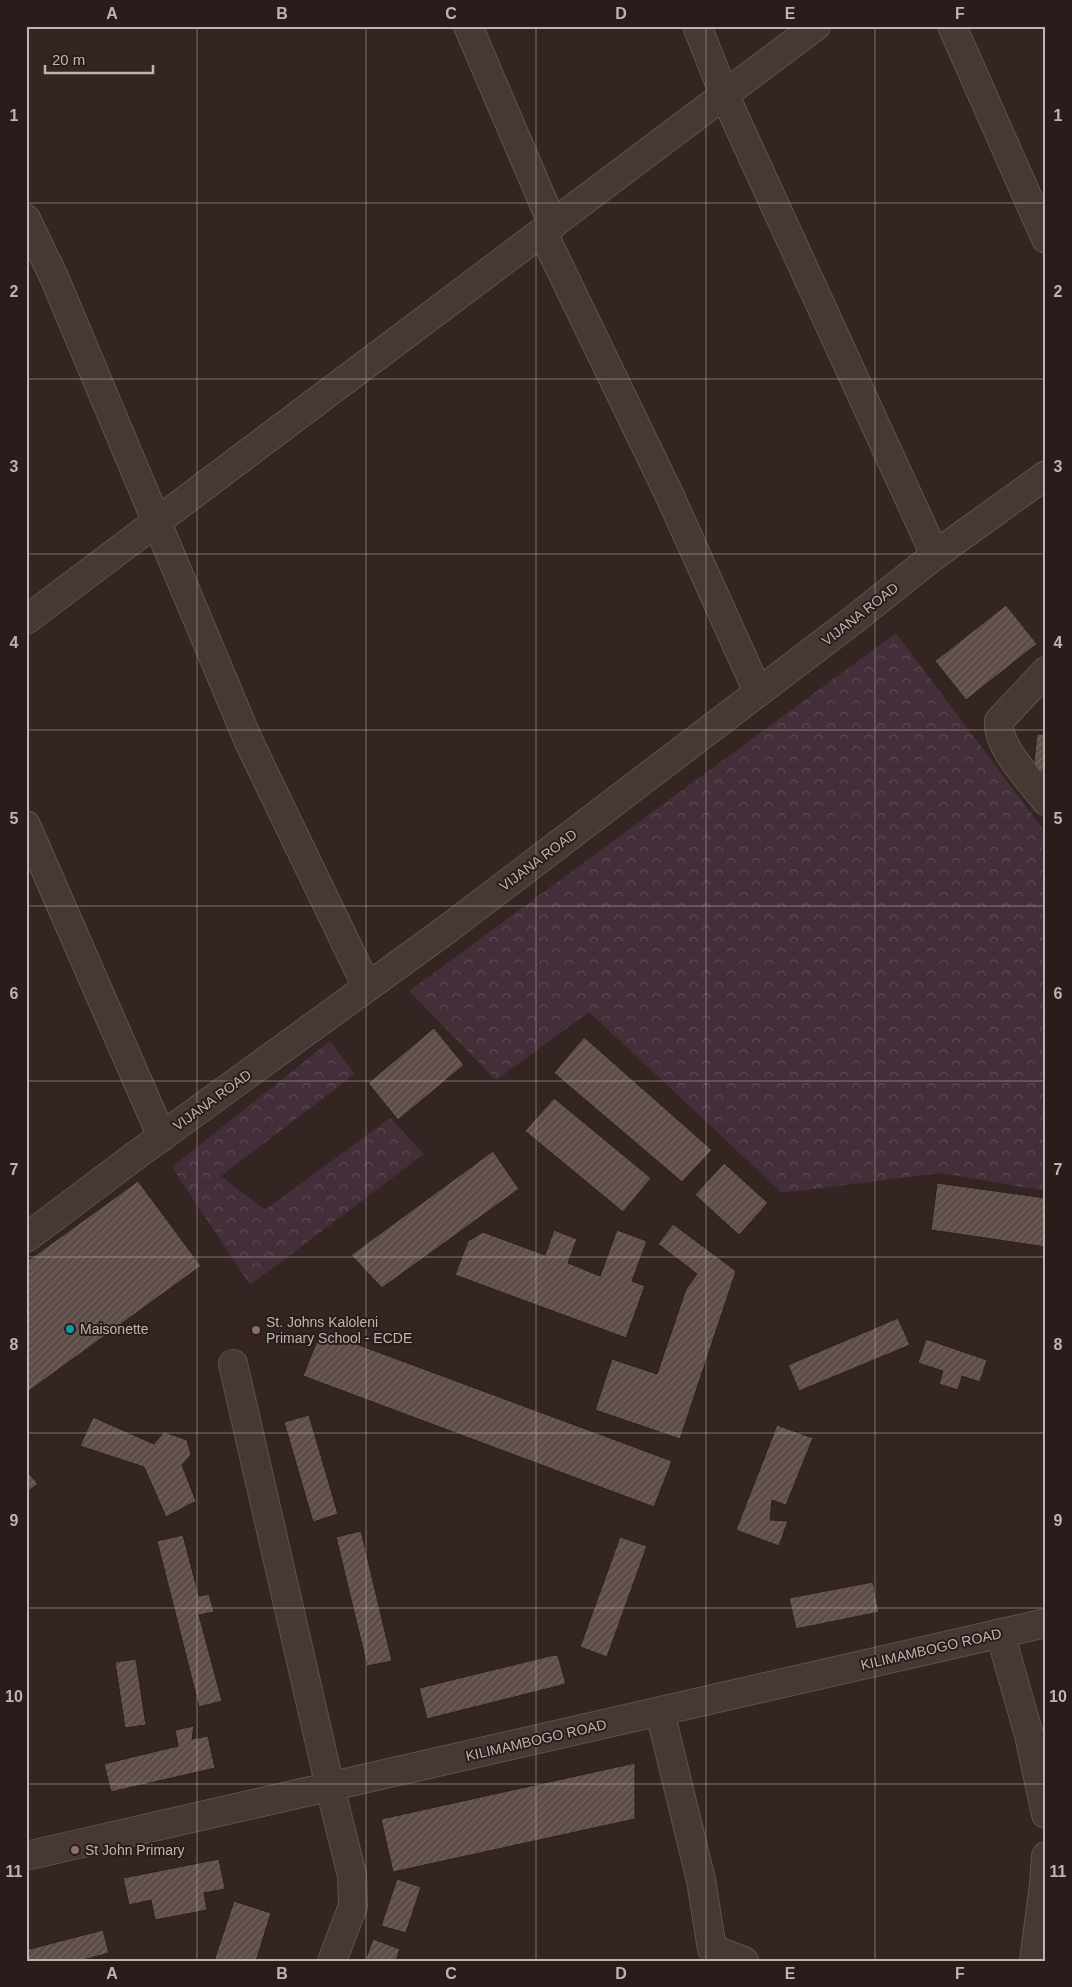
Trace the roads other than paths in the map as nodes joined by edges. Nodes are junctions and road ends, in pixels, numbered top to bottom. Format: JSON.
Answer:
{"nodes":[{"id":1,"x":468,"y":26,"type":"edge"},
{"id":2,"x":697,"y":26,"type":"edge"},
{"id":3,"x":816,"y":26,"type":"edge"},
{"id":4,"x":952,"y":26,"type":"edge"},
{"id":5,"x":724,"y":94,"type":"junction"},
{"id":6,"x":26,"y":219,"type":"edge"},
{"id":7,"x":548,"y":229,"type":"junction"},
{"id":8,"x":1046,"y":239,"type":"edge"},
{"id":9,"x":1046,"y":475,"type":"edge"},
{"id":10,"x":156,"y":522,"type":"junction"},
{"id":11,"x":935,"y":555,"type":"junction"},
{"id":12,"x":26,"y":620,"type":"edge"},
{"id":13,"x":1046,"y":671,"type":"edge"},
{"id":14,"x":758,"y":692,"type":"junction"},
{"id":15,"x":1046,"y":801,"type":"edge"},
{"id":16,"x":26,"y":825,"type":"edge"},
{"id":17,"x":367,"y":987,"type":"junction"},
{"id":18,"x":162,"y":1137,"type":"junction"},
{"id":19,"x":26,"y":1238,"type":"edge"},
{"id":20,"x":233,"y":1364,"type":"dead end"},
{"id":21,"x":1046,"y":1623,"type":"edge"},
{"id":22,"x":1000,"y":1633,"type":"junction"},
{"id":23,"x":660,"y":1712,"type":"junction"},
{"id":24,"x":330,"y":1787,"type":"junction"},
{"id":25,"x":1046,"y":1814,"type":"edge"},
{"id":26,"x":26,"y":1856,"type":"edge"},
{"id":27,"x":1046,"y":1856,"type":"edge"},
{"id":28,"x":709,"y":1955,"type":"edge"},
{"id":29,"x":332,"y":1961,"type":"edge"},
{"id":30,"x":744,"y":1961,"type":"edge"},
{"id":31,"x":1034,"y":1961,"type":"edge"}],
"edges":[{"from":1,"to":7,"type":"street"},
{"from":2,"to":5,"type":"street"},
{"from":3,"to":5,"type":"street"},
{"from":4,"to":8,"type":"street"},
{"from":5,"to":7,"type":"street"},
{"from":5,"to":11,"type":"street"},
{"from":6,"to":10,"type":"street"},
{"from":7,"to":10,"type":"street"},
{"from":7,"to":14,"type":"street"},
{"from":9,"to":11,"type":"street","name":"VIJANA ROAD"},
{"from":10,"to":12,"type":"street"},
{"from":10,"to":17,"type":"street"},
{"from":11,"to":14,"type":"street","name":"VIJANA ROAD"},
{"from":13,"to":15,"type":"street"},
{"from":14,"to":17,"type":"street","name":"VIJANA ROAD"},
{"from":16,"to":18,"type":"street"},
{"from":17,"to":18,"type":"street","name":"VIJANA ROAD"},
{"from":18,"to":19,"type":"street","name":"VIJANA ROAD"},
{"from":20,"to":24,"type":"street"},
{"from":21,"to":22,"type":"street","name":"KILIMAMBOGO ROAD"},
{"from":22,"to":23,"type":"street","name":"KILIMAMBOGO ROAD"},
{"from":22,"to":25,"type":"street"},
{"from":23,"to":24,"type":"street","name":"KILIMAMBOGO ROAD"},
{"from":23,"to":28,"type":"street"},
{"from":24,"to":26,"type":"street","name":"KILIMAMBOGO ROAD"},
{"from":24,"to":29,"type":"street"},
{"from":27,"to":31,"type":"street"},
{"from":28,"to":30,"type":"street"}]}
